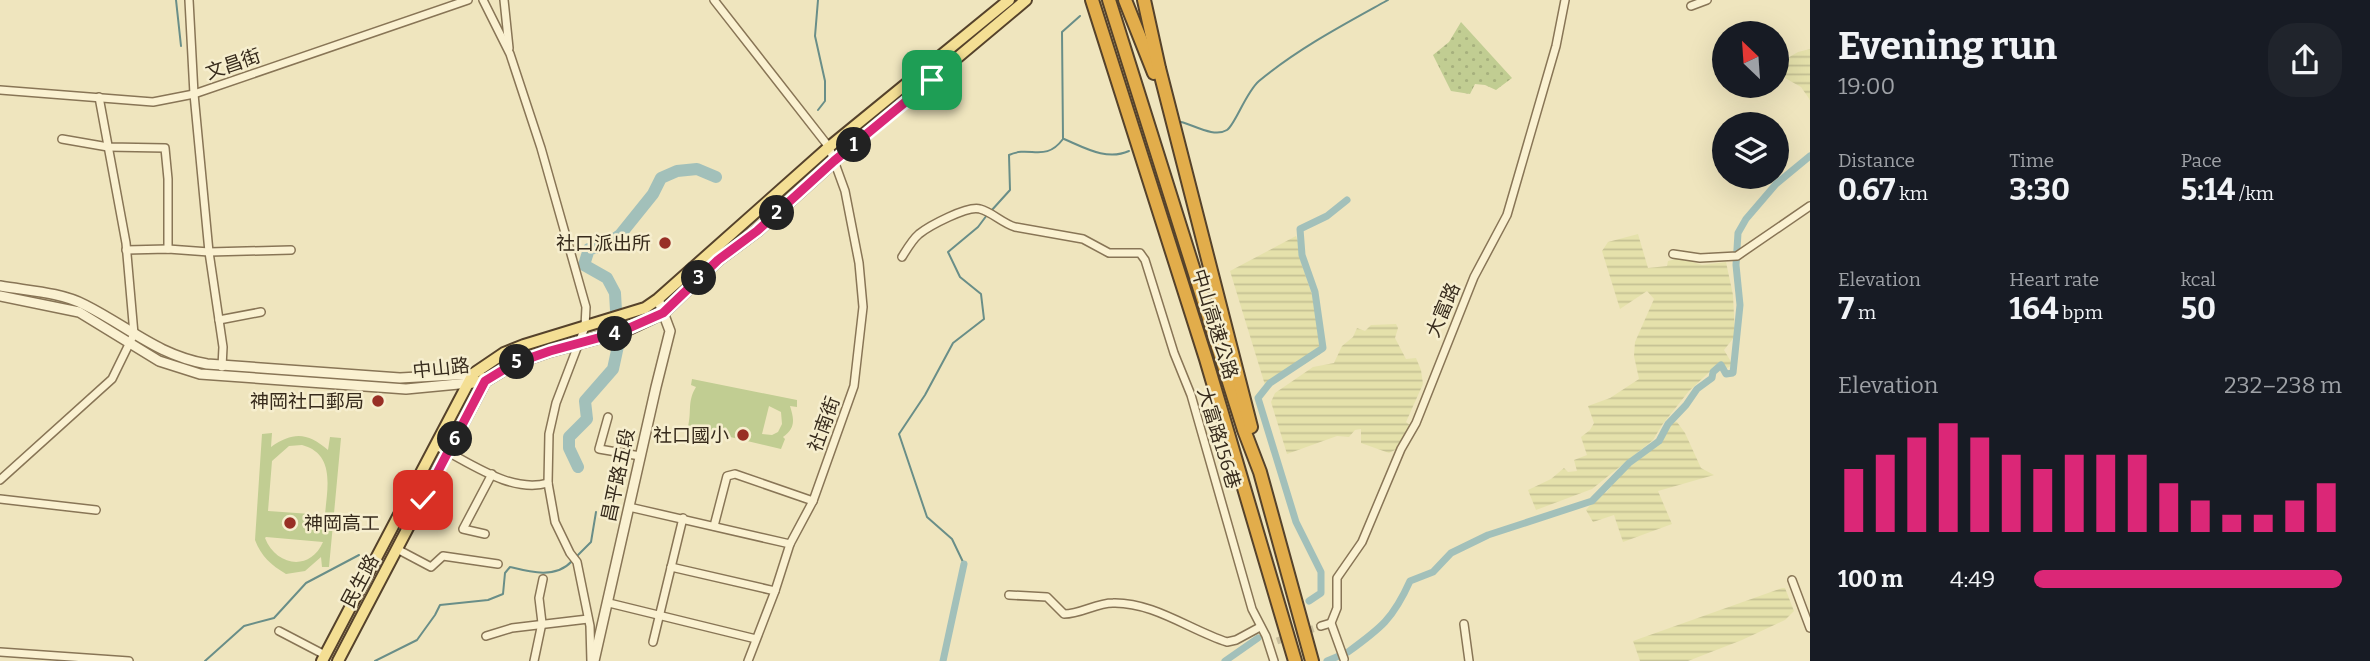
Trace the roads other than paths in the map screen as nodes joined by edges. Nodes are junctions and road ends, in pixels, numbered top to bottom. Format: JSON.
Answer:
{"nodes":[{"id":1,"x":189,"y":0,"type":"edge"},
{"id":2,"x":468,"y":0,"type":"edge"},
{"id":3,"x":484,"y":0,"type":"edge"},
{"id":4,"x":504,"y":0,"type":"edge"},
{"id":5,"x":714,"y":0,"type":"edge"},
{"id":6,"x":1009,"y":0,"type":"edge"},
{"id":7,"x":1026,"y":0,"type":"edge"},
{"id":8,"x":1091,"y":0,"type":"edge"},
{"id":9,"x":1109,"y":0,"type":"edge"},
{"id":10,"x":1125,"y":0,"type":"edge"},
{"id":11,"x":1144,"y":0,"type":"edge"},
{"id":12,"x":1565,"y":0,"type":"edge"},
{"id":13,"x":1707,"y":0,"type":"edge"},
{"id":14,"x":1691,"y":6,"type":"dead end"},
{"id":15,"x":510,"y":54,"type":"junction"},
{"id":16,"x":0,"y":90,"type":"edge"},
{"id":17,"x":194,"y":94,"type":"junction"},
{"id":18,"x":99,"y":97,"type":"junction"},
{"id":19,"x":1175,"y":132,"type":"junction"},
{"id":20,"x":62,"y":139,"type":"dead end"},
{"id":21,"x":108,"y":147,"type":"junction"},
{"id":22,"x":829,"y":147,"type":"junction"},
{"id":23,"x":834,"y":161,"type":"junction"},
{"id":24,"x":1810,"y":206,"type":"edge"},
{"id":25,"x":168,"y":249,"type":"junction"},
{"id":26,"x":126,"y":250,"type":"junction"},
{"id":27,"x":291,"y":250,"type":"dead end"},
{"id":28,"x":209,"y":252,"type":"junction"},
{"id":29,"x":1673,"y":254,"type":"dead end"},
{"id":30,"x":902,"y":257,"type":"dead end"},
{"id":31,"x":0,"y":286,"type":"edge"},
{"id":32,"x":0,"y":296,"type":"edge"},
{"id":33,"x":658,"y":299,"type":"junction"},
{"id":34,"x":261,"y":312,"type":"dead end"},
{"id":35,"x":663,"y":313,"type":"junction"},
{"id":36,"x":219,"y":320,"type":"junction"},
{"id":37,"x":585,"y":327,"type":"junction"},
{"id":38,"x":134,"y":334,"type":"junction"},
{"id":39,"x":131,"y":344,"type":"junction"},
{"id":40,"x":578,"y":344,"type":"junction"},
{"id":41,"x":222,"y":365,"type":"junction"},
{"id":42,"x":222,"y":375,"type":"junction"},
{"id":43,"x":474,"y":375,"type":"junction"},
{"id":44,"x":485,"y":381,"type":"junction"},
{"id":45,"x":608,"y":417,"type":"dead end"},
{"id":46,"x":436,"y":446,"type":"junction"},
{"id":47,"x":448,"y":452,"type":"junction"},
{"id":48,"x":640,"y":456,"type":"junction"},
{"id":49,"x":1260,"y":472,"type":"junction"},
{"id":50,"x":492,"y":474,"type":"junction"},
{"id":51,"x":0,"y":480,"type":"edge"},
{"id":52,"x":548,"y":483,"type":"junction"},
{"id":53,"x":0,"y":499,"type":"edge"},
{"id":54,"x":813,"y":501,"type":"junction"},
{"id":55,"x":629,"y":507,"type":"junction"},
{"id":56,"x":96,"y":509,"type":"dead end"},
{"id":57,"x":682,"y":518,"type":"junction"},
{"id":58,"x":714,"y":526,"type":"junction"},
{"id":59,"x":485,"y":534,"type":"dead end"},
{"id":60,"x":790,"y":544,"type":"junction"},
{"id":61,"x":397,"y":549,"type":"junction"},
{"id":62,"x":498,"y":564,"type":"dead end"},
{"id":63,"x":671,"y":567,"type":"junction"},
{"id":64,"x":543,"y":579,"type":"dead end"},
{"id":65,"x":1792,"y":580,"type":"dead end"},
{"id":66,"x":775,"y":590,"type":"junction"},
{"id":67,"x":1009,"y":595,"type":"dead end"},
{"id":68,"x":608,"y":603,"type":"junction"},
{"id":69,"x":660,"y":615,"type":"junction"},
{"id":70,"x":588,"y":620,"type":"junction"},
{"id":71,"x":542,"y":623,"type":"junction"},
{"id":72,"x":1331,"y":623,"type":"junction"},
{"id":73,"x":1464,"y":624,"type":"dead end"},
{"id":74,"x":1321,"y":626,"type":"tunnel mouth"},
{"id":75,"x":1260,"y":627,"type":"junction"},
{"id":76,"x":1810,"y":628,"type":"edge"},
{"id":77,"x":279,"y":631,"type":"dead end"},
{"id":78,"x":486,"y":635,"type":"dead end"},
{"id":79,"x":756,"y":639,"type":"junction"},
{"id":80,"x":1277,"y":641,"type":"tunnel mouth"},
{"id":81,"x":653,"y":642,"type":"dead end"},
{"id":82,"x":1268,"y":643,"type":"junction"},
{"id":83,"x":0,"y":652,"type":"edge"},
{"id":84,"x":323,"y":658,"type":"edge"},
{"id":85,"x":1344,"y":659,"type":"edge"},
{"id":86,"x":129,"y":661,"type":"edge"},
{"id":87,"x":338,"y":661,"type":"edge"},
{"id":88,"x":534,"y":661,"type":"edge"},
{"id":89,"x":593,"y":661,"type":"edge"},
{"id":90,"x":748,"y":661,"type":"edge"},
{"id":91,"x":1274,"y":661,"type":"edge"},
{"id":92,"x":1295,"y":661,"type":"edge"},
{"id":93,"x":1312,"y":661,"type":"edge"},
{"id":94,"x":1469,"y":661,"type":"edge"}],
"edges":[{"from":1,"to":17,"type":"street"},
{"from":2,"to":17,"type":"street","name":"文昌街"},
{"from":3,"to":15,"type":"street"},
{"from":4,"to":15,"type":"street"},
{"from":5,"to":22,"type":"street","name":"社南街"},
{"from":6,"to":22,"type":"main road","name":"中山路"},
{"from":7,"to":23,"type":"main road","name":"中山路"},
{"from":8,"to":92,"type":"highway","name":"中山高速公路"},
{"from":9,"to":49,"type":"highway","name":"中山高速公路"},
{"from":10,"to":19,"type":"highway"},
{"from":11,"to":19,"type":"highway"},
{"from":12,"to":72,"type":"street","name":"大富路"},
{"from":13,"to":14,"type":"street"},
{"from":15,"to":37,"type":"street"},
{"from":16,"to":18,"type":"street","name":"文昌街"},
{"from":17,"to":18,"type":"street","name":"文昌街"},
{"from":17,"to":28,"type":"street"},
{"from":18,"to":21,"type":"street"},
{"from":19,"to":49,"type":"highway"},
{"from":20,"to":21,"type":"street"},
{"from":21,"to":25,"type":"street"},
{"from":21,"to":26,"type":"street"},
{"from":22,"to":23,"type":"street","name":"社南街"},
{"from":22,"to":33,"type":"main road","name":"中山路"},
{"from":23,"to":35,"type":"main road","name":"中山路"},
{"from":23,"to":54,"type":"street","name":"社南街"},
{"from":24,"to":29,"type":"street"},
{"from":25,"to":26,"type":"street"},
{"from":25,"to":28,"type":"street"},
{"from":26,"to":38,"type":"street"},
{"from":27,"to":28,"type":"street"},
{"from":28,"to":36,"type":"street"},
{"from":30,"to":75,"type":"street","name":"大富路156巷"},
{"from":31,"to":38,"type":"street","name":"中山路"},
{"from":32,"to":39,"type":"street","name":"中山路"},
{"from":33,"to":35,"type":"street","name":"昌平路五段"},
{"from":33,"to":37,"type":"main road","name":"中山路"},
{"from":34,"to":36,"type":"street"},
{"from":35,"to":40,"type":"main road","name":"中山路"},
{"from":35,"to":48,"type":"street","name":"昌平路五段"},
{"from":36,"to":41,"type":"street"},
{"from":37,"to":40,"type":"street"},
{"from":37,"to":43,"type":"main road","name":"中山路"},
{"from":38,"to":39,"type":"street"},
{"from":38,"to":41,"type":"street","name":"中山路"},
{"from":39,"to":42,"type":"street","name":"中山路"},
{"from":39,"to":51,"type":"street"},
{"from":40,"to":44,"type":"main road","name":"中山路"},
{"from":40,"to":52,"type":"street"},
{"from":41,"to":42,"type":"street"},
{"from":41,"to":43,"type":"street","name":"中山路"},
{"from":42,"to":43,"type":"street","name":"中山路"},
{"from":43,"to":44,"type":"main road","name":"中山路"},
{"from":43,"to":46,"type":"main road","name":"民生路"},
{"from":44,"to":47,"type":"main road","name":"民生路"},
{"from":45,"to":48,"type":"street"},
{"from":46,"to":47,"type":"street"},
{"from":46,"to":84,"type":"main road","name":"民生路"},
{"from":47,"to":50,"type":"street"},
{"from":47,"to":61,"type":"main road","name":"民生路"},
{"from":48,"to":55,"type":"street","name":"昌平路五段"},
{"from":49,"to":93,"type":"highway","name":"中山高速公路"},
{"from":50,"to":52,"type":"street"},
{"from":50,"to":59,"type":"street"},
{"from":52,"to":70,"type":"street"},
{"from":53,"to":56,"type":"street"},
{"from":54,"to":58,"type":"street"},
{"from":54,"to":60,"type":"street","name":"社南街"},
{"from":55,"to":57,"type":"street"},
{"from":55,"to":68,"type":"street","name":"昌平路五段"},
{"from":57,"to":58,"type":"street"},
{"from":57,"to":63,"type":"street"},
{"from":58,"to":60,"type":"street"},
{"from":60,"to":66,"type":"street","name":"社南街"},
{"from":61,"to":62,"type":"street"},
{"from":61,"to":87,"type":"main road","name":"民生路"},
{"from":63,"to":66,"type":"street"},
{"from":63,"to":69,"type":"street"},
{"from":64,"to":71,"type":"street"},
{"from":65,"to":76,"type":"street"},
{"from":66,"to":79,"type":"street","name":"社南街"},
{"from":67,"to":75,"type":"street"},
{"from":68,"to":69,"type":"street"},
{"from":68,"to":89,"type":"street","name":"昌平路五段"},
{"from":69,"to":79,"type":"street"},
{"from":69,"to":81,"type":"street"},
{"from":70,"to":71,"type":"street"},
{"from":70,"to":89,"type":"street"},
{"from":71,"to":78,"type":"street"},
{"from":71,"to":88,"type":"street"},
{"from":72,"to":74,"type":"street"},
{"from":72,"to":85,"type":"street","name":"大富路"},
{"from":73,"to":94,"type":"street"},
{"from":75,"to":82,"type":"street"},
{"from":77,"to":84,"type":"street"},
{"from":79,"to":90,"type":"street","name":"社南街"},
{"from":80,"to":82,"type":"street"},
{"from":82,"to":91,"type":"street"},
{"from":83,"to":86,"type":"street"}]}
